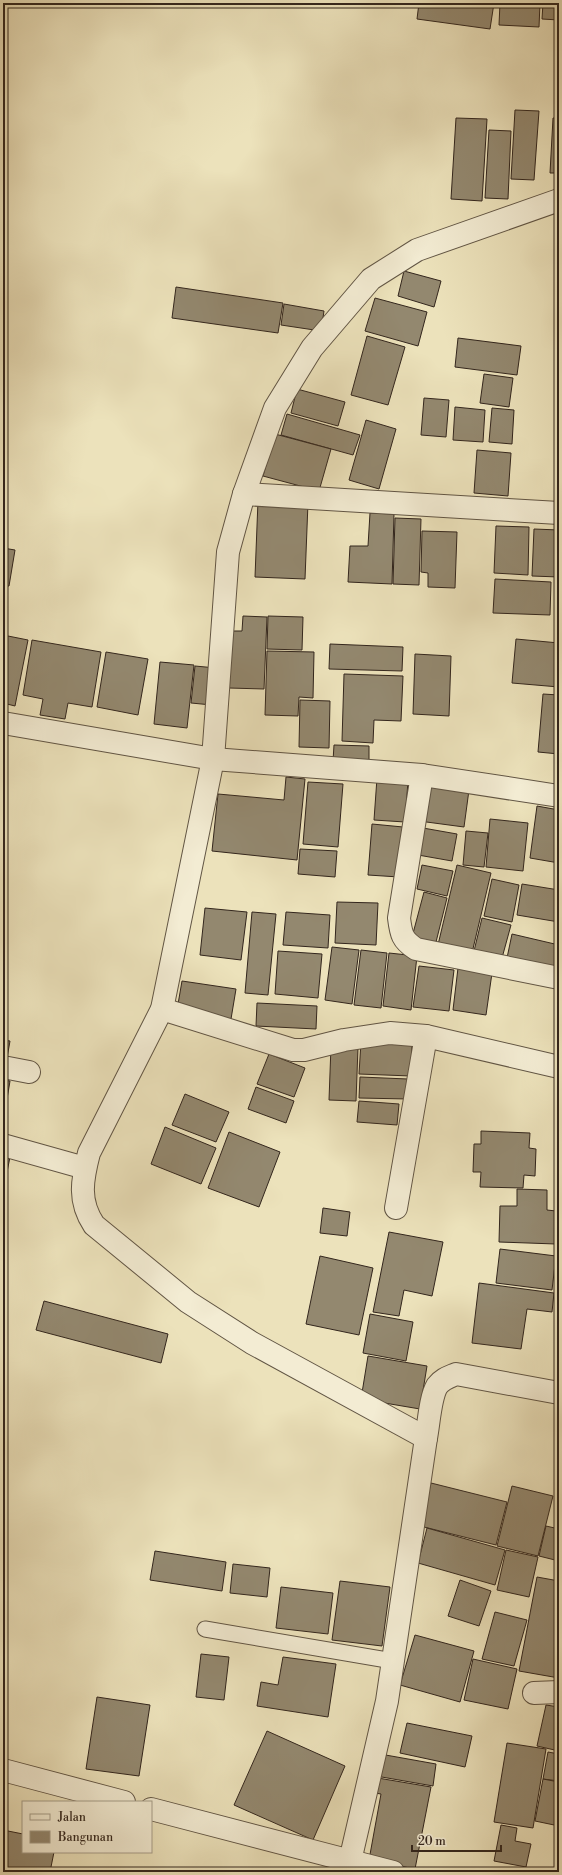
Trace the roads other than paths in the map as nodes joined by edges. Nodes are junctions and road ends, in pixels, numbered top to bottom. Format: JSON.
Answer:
{"nodes":[{"id":1,"x":559,"y":200,"type":"edge"},
{"id":2,"x":244,"y":494,"type":"junction"},
{"id":3,"x":559,"y":513,"type":"edge"},
{"id":4,"x":3,"y":723,"type":"edge"},
{"id":5,"x":213,"y":759,"type":"junction"},
{"id":6,"x":422,"y":775,"type":"junction"},
{"id":7,"x":559,"y":796,"type":"edge"},
{"id":8,"x":559,"y":978,"type":"edge"},
{"id":9,"x":162,"y":1009,"type":"junction"},
{"id":10,"x":426,"y":1036,"type":"junction"},
{"id":11,"x":559,"y":1066,"type":"edge"},
{"id":12,"x":3,"y":1067,"type":"edge"},
{"id":13,"x":29,"y":1072,"type":"dead end"},
{"id":14,"x":3,"y":1145,"type":"edge"},
{"id":15,"x":85,"y":1168,"type":"junction"},
{"id":16,"x":396,"y":1208,"type":"dead end"},
{"id":17,"x":559,"y":1393,"type":"edge"},
{"id":18,"x":426,"y":1438,"type":"junction"},
{"id":19,"x":205,"y":1630,"type":"dead end"},
{"id":20,"x":393,"y":1661,"type":"junction"},
{"id":21,"x":534,"y":1692,"type":"dead end"},
{"id":22,"x":559,"y":1692,"type":"edge"},
{"id":23,"x":3,"y":1770,"type":"edge"},
{"id":24,"x":120,"y":1801,"type":"edge"},
{"id":25,"x":152,"y":1809,"type":"edge"},
{"id":26,"x":350,"y":1861,"type":"junction"},
{"id":27,"x":393,"y":1872,"type":"edge"}],
"edges":[{"from":1,"to":2,"type":"street"},
{"from":2,"to":3,"type":"street"},
{"from":2,"to":5,"type":"street"},
{"from":4,"to":5,"type":"street"},
{"from":5,"to":6,"type":"street"},
{"from":5,"to":9,"type":"street"},
{"from":6,"to":7,"type":"street"},
{"from":6,"to":8,"type":"street"},
{"from":9,"to":10,"type":"street"},
{"from":9,"to":15,"type":"street"},
{"from":10,"to":11,"type":"street"},
{"from":10,"to":16,"type":"street"},
{"from":12,"to":13,"type":"street"},
{"from":14,"to":15,"type":"street"},
{"from":15,"to":18,"type":"street"},
{"from":17,"to":18,"type":"street"},
{"from":18,"to":20,"type":"street"},
{"from":19,"to":20,"type":"lane"},
{"from":20,"to":26,"type":"street"},
{"from":21,"to":22,"type":"street"},
{"from":23,"to":24,"type":"street"},
{"from":25,"to":26,"type":"street"},
{"from":26,"to":27,"type":"street"}]}
